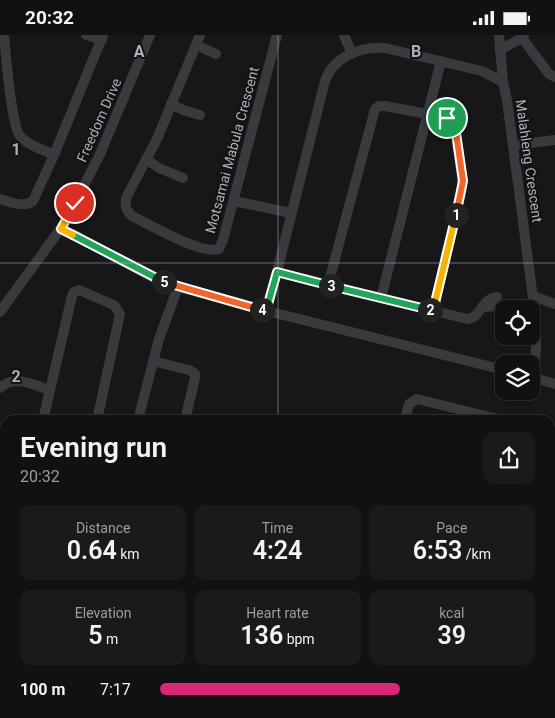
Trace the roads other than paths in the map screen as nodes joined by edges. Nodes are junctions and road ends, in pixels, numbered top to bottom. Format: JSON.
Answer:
{"nodes":[{"id":1,"x":4,"y":35,"type":"edge"},
{"id":2,"x":86,"y":35,"type":"edge"},
{"id":3,"x":150,"y":35,"type":"edge"},
{"id":4,"x":277,"y":35,"type":"edge"},
{"id":5,"x":344,"y":35,"type":"edge"},
{"id":6,"x":498,"y":35,"type":"edge"},
{"id":7,"x":523,"y":36,"type":"edge"},
{"id":8,"x":103,"y":38,"type":"edge"},
{"id":9,"x":198,"y":40,"type":"edge"},
{"id":10,"x":500,"y":50,"type":"junction"},
{"id":11,"x":216,"y":54,"type":"dead end"},
{"id":12,"x":352,"y":54,"type":"junction"},
{"id":13,"x":441,"y":61,"type":"junction"},
{"id":14,"x":555,"y":77,"type":"edge"},
{"id":15,"x":503,"y":82,"type":"junction"},
{"id":16,"x":171,"y":104,"type":"junction"},
{"id":17,"x":428,"y":114,"type":"junction"},
{"id":18,"x":200,"y":115,"type":"dead end"},
{"id":19,"x":555,"y":140,"type":"edge"},
{"id":20,"x":514,"y":145,"type":"junction"},
{"id":21,"x":54,"y":155,"type":"junction"},
{"id":22,"x":146,"y":159,"type":"junction"},
{"id":23,"x":183,"y":178,"type":"dead end"},
{"id":24,"x":0,"y":199,"type":"edge"},
{"id":25,"x":234,"y":201,"type":"junction"},
{"id":26,"x":291,"y":213,"type":"junction"},
{"id":27,"x":61,"y":229,"type":"junction"},
{"id":28,"x":277,"y":272,"type":"junction"},
{"id":29,"x":328,"y":285,"type":"junction"},
{"id":30,"x":178,"y":287,"type":"junction"},
{"id":31,"x":533,"y":296,"type":"junction"},
{"id":32,"x":497,"y":297,"type":"dead end"},
{"id":33,"x":381,"y":298,"type":"junction"},
{"id":34,"x":555,"y":304,"type":"edge"},
{"id":35,"x":495,"y":306,"type":"edge"},
{"id":36,"x":482,"y":307,"type":"junction"},
{"id":37,"x":266,"y":311,"type":"junction"},
{"id":38,"x":433,"y":311,"type":"junction"},
{"id":39,"x":0,"y":312,"type":"edge"},
{"id":40,"x":534,"y":355,"type":"edge"},
{"id":41,"x":153,"y":361,"type":"junction"},
{"id":42,"x":495,"y":369,"type":"edge"},
{"id":43,"x":540,"y":379,"type":"edge"},
{"id":44,"x":555,"y":384,"type":"edge"},
{"id":45,"x":0,"y":388,"type":"edge"},
{"id":46,"x":49,"y":390,"type":"junction"},
{"id":47,"x":43,"y":415,"type":"edge"},
{"id":48,"x":98,"y":415,"type":"edge"},
{"id":49,"x":139,"y":415,"type":"edge"},
{"id":50,"x":186,"y":415,"type":"edge"},
{"id":51,"x":406,"y":415,"type":"edge"},
{"id":52,"x":461,"y":415,"type":"edge"}],
"edges":[{"from":1,"to":21,"type":"street"},
{"from":2,"to":8,"type":"street"},
{"from":3,"to":27,"type":"street","name":"Freedom Drive"},
{"from":4,"to":25,"type":"street","name":"Motsamai Mabula Crescent"},
{"from":5,"to":12,"type":"street"},
{"from":6,"to":10,"type":"street"},
{"from":7,"to":10,"type":"street"},
{"from":7,"to":14,"type":"street"},
{"from":8,"to":21,"type":"street"},
{"from":9,"to":11,"type":"street"},
{"from":9,"to":16,"type":"street","name":"Motsamai Mabula Crescent"},
{"from":10,"to":15,"type":"street"},
{"from":12,"to":13,"type":"street","name":"Malahleng Crescent"},
{"from":12,"to":26,"type":"street","name":"Malahleng Crescent"},
{"from":13,"to":15,"type":"street","name":"Malahleng Crescent"},
{"from":13,"to":17,"type":"street"},
{"from":15,"to":20,"type":"street","name":"Malahleng Crescent"},
{"from":16,"to":18,"type":"street"},
{"from":16,"to":22,"type":"street","name":"Motsamai Mabula Crescent"},
{"from":17,"to":29,"type":"street"},
{"from":17,"to":33,"type":"street"},
{"from":17,"to":38,"type":"street"},
{"from":19,"to":20,"type":"street"},
{"from":20,"to":31,"type":"street","name":"Malahleng Crescent"},
{"from":21,"to":24,"type":"street"},
{"from":22,"to":23,"type":"street"},
{"from":22,"to":25,"type":"street","name":"Motsamai Mabula Crescent"},
{"from":25,"to":26,"type":"street"},
{"from":26,"to":28,"type":"street","name":"Malahleng Crescent"},
{"from":27,"to":30,"type":"street"},
{"from":27,"to":39,"type":"street","name":"Freedom Drive"},
{"from":28,"to":29,"type":"street"},
{"from":28,"to":37,"type":"street","name":"Malahleng Crescent"},
{"from":29,"to":33,"type":"street"},
{"from":30,"to":37,"type":"street"},
{"from":30,"to":41,"type":"street"},
{"from":31,"to":34,"type":"street"},
{"from":31,"to":40,"type":"street","name":"Malahleng Crescent"},
{"from":32,"to":36,"type":"street"},
{"from":33,"to":38,"type":"street"},
{"from":35,"to":36,"type":"street"},
{"from":36,"to":38,"type":"street"},
{"from":37,"to":42,"type":"street"},
{"from":41,"to":49,"type":"street"},
{"from":41,"to":50,"type":"street"},
{"from":43,"to":44,"type":"street"},
{"from":45,"to":46,"type":"street"},
{"from":46,"to":47,"type":"street"},
{"from":46,"to":48,"type":"street"},
{"from":51,"to":52,"type":"street"}]}
